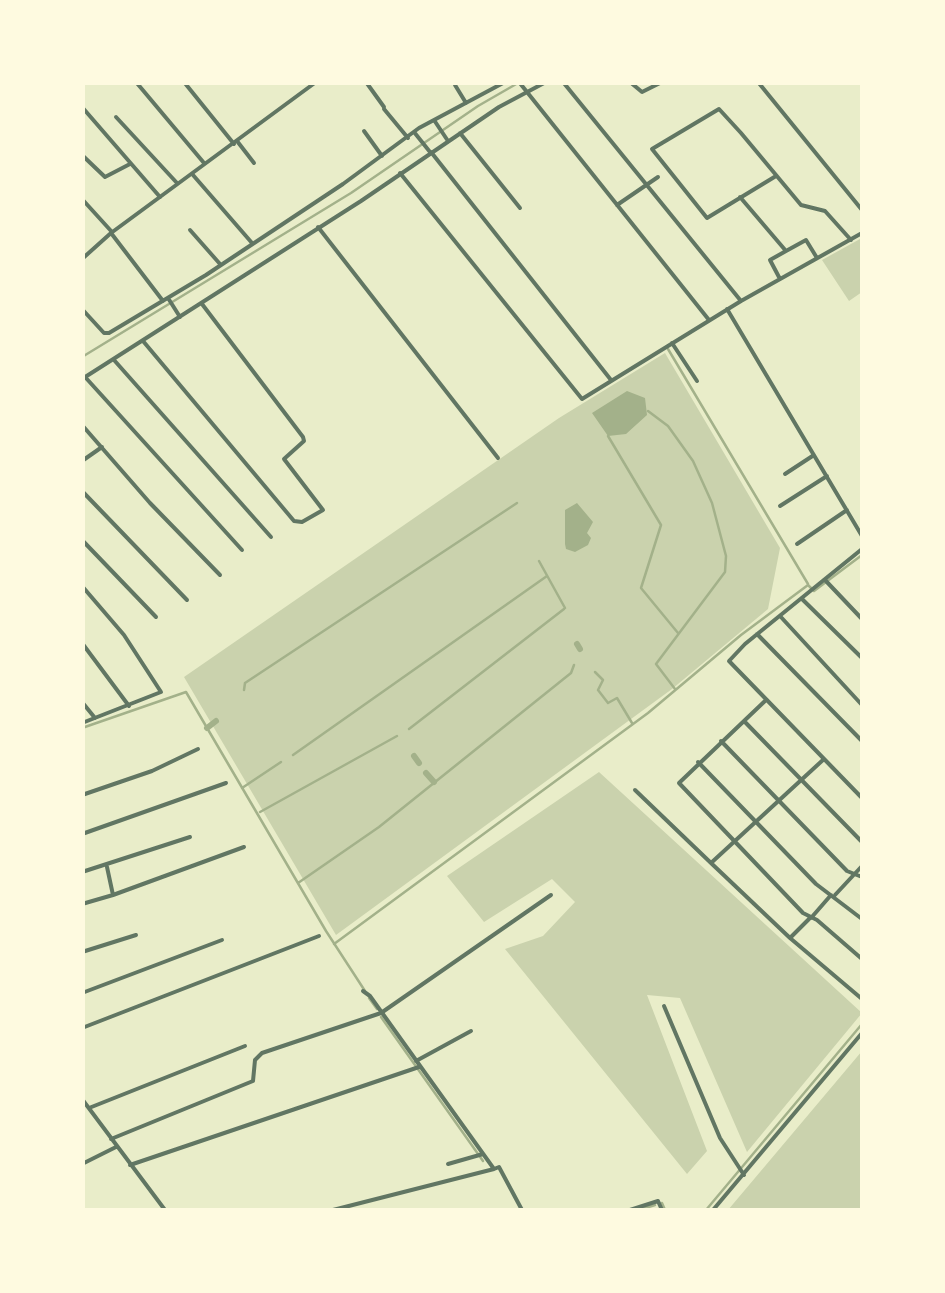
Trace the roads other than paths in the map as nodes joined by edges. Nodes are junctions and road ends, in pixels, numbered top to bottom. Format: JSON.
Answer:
{"nodes":[{"id":1,"x":136,"y":82,"type":"edge"},
{"id":2,"x":184,"y":82,"type":"edge"},
{"id":3,"x":366,"y":82,"type":"edge"},
{"id":4,"x":505,"y":82,"type":"edge"},
{"id":5,"x":520,"y":82,"type":"edge"},
{"id":6,"x":546,"y":82,"type":"edge"},
{"id":7,"x":562,"y":82,"type":"edge"},
{"id":8,"x":630,"y":82,"type":"edge"},
{"id":9,"x":662,"y":82,"type":"edge"},
{"id":10,"x":758,"y":82,"type":"edge"},
{"id":11,"x":313,"y":84,"type":"edge"},
{"id":12,"x":455,"y":85,"type":"dead end"},
{"id":13,"x":526,"y":92,"type":"junction"},
{"id":14,"x":466,"y":103,"type":"junction"},
{"id":15,"x":82,"y":106,"type":"edge"},
{"id":16,"x":116,"y":117,"type":"dead end"},
{"id":17,"x":434,"y":122,"type":"junction"},
{"id":18,"x":364,"y":131,"type":"dead end"},
{"id":19,"x":415,"y":134,"type":"junction"},
{"id":20,"x":460,"y":134,"type":"junction"},
{"id":21,"x":408,"y":138,"type":"junction"},
{"id":22,"x":448,"y":141,"type":"junction"},
{"id":23,"x":235,"y":142,"type":"junction"},
{"id":24,"x":431,"y":153,"type":"junction"},
{"id":25,"x":82,"y":155,"type":"edge"},
{"id":26,"x":382,"y":156,"type":"junction"},
{"id":27,"x":131,"y":163,"type":"junction"},
{"id":28,"x":254,"y":163,"type":"dead end"},
{"id":29,"x":205,"y":164,"type":"junction"},
{"id":30,"x":192,"y":173,"type":"junction"},
{"id":31,"x":400,"y":173,"type":"junction"},
{"id":32,"x":776,"y":176,"type":"junction"},
{"id":33,"x":658,"y":177,"type":"dead end"},
{"id":34,"x":178,"y":184,"type":"junction"},
{"id":35,"x":646,"y":186,"type":"junction"},
{"id":36,"x":160,"y":197,"type":"junction"},
{"id":37,"x":740,"y":198,"type":"junction"},
{"id":38,"x":82,"y":199,"type":"edge"},
{"id":39,"x":617,"y":205,"type":"junction"},
{"id":40,"x":520,"y":208,"type":"dead end"},
{"id":41,"x":862,"y":210,"type":"edge"},
{"id":42,"x":318,"y":227,"type":"junction"},
{"id":43,"x":190,"y":230,"type":"dead end"},
{"id":44,"x":111,"y":232,"type":"junction"},
{"id":45,"x":862,"y":233,"type":"edge"},
{"id":46,"x":850,"y":240,"type":"junction"},
{"id":47,"x":252,"y":242,"type":"junction"},
{"id":48,"x":786,"y":251,"type":"junction"},
{"id":49,"x":817,"y":258,"type":"junction"},
{"id":50,"x":82,"y":259,"type":"edge"},
{"id":51,"x":221,"y":264,"type":"junction"},
{"id":52,"x":780,"y":279,"type":"junction"},
{"id":53,"x":167,"y":300,"type":"junction"},
{"id":54,"x":741,"y":300,"type":"junction"},
{"id":55,"x":201,"y":303,"type":"junction"},
{"id":56,"x":728,"y":309,"type":"junction"},
{"id":57,"x":82,"y":310,"type":"edge"},
{"id":58,"x":180,"y":317,"type":"junction"},
{"id":59,"x":709,"y":320,"type":"junction"},
{"id":60,"x":143,"y":341,"type":"junction"},
{"id":61,"x":672,"y":343,"type":"junction"},
{"id":62,"x":114,"y":360,"type":"junction"},
{"id":63,"x":84,"y":378,"type":"edge"},
{"id":64,"x":612,"y":380,"type":"junction"},
{"id":65,"x":697,"y":381,"type":"dead end"},
{"id":66,"x":82,"y":425,"type":"edge"},
{"id":67,"x":102,"y":447,"type":"junction"},
{"id":68,"x":814,"y":455,"type":"junction"},
{"id":69,"x":498,"y":458,"type":"dead end"},
{"id":70,"x":82,"y":462,"type":"edge"},
{"id":71,"x":784,"y":474,"type":"dead end"},
{"id":72,"x":826,"y":476,"type":"junction"},
{"id":73,"x":82,"y":491,"type":"edge"},
{"id":74,"x":780,"y":506,"type":"dead end"},
{"id":75,"x":847,"y":510,"type":"junction"},
{"id":76,"x":861,"y":531,"type":"edge"},
{"id":77,"x":272,"y":537,"type":"dead end"},
{"id":78,"x":82,"y":540,"type":"edge"},
{"id":79,"x":797,"y":544,"type":"dead end"},
{"id":80,"x":242,"y":550,"type":"dead end"},
{"id":81,"x":862,"y":552,"type":"edge"},
{"id":82,"x":220,"y":575,"type":"dead end"},
{"id":83,"x":825,"y":580,"type":"junction"},
{"id":84,"x":82,"y":586,"type":"edge"},
{"id":85,"x":802,"y":599,"type":"junction"},
{"id":86,"x":187,"y":600,"type":"dead end"},
{"id":87,"x":780,"y":616,"type":"junction"},
{"id":88,"x":156,"y":617,"type":"dead end"},
{"id":89,"x":862,"y":619,"type":"edge"},
{"id":90,"x":757,"y":634,"type":"junction"},
{"id":91,"x":82,"y":643,"type":"edge"},
{"id":92,"x":862,"y":658,"type":"edge"},
{"id":93,"x":766,"y":700,"type":"junction"},
{"id":94,"x":82,"y":702,"type":"edge"},
{"id":95,"x":128,"y":706,"type":"junction"},
{"id":96,"x":862,"y":706,"type":"edge"},
{"id":97,"x":95,"y":718,"type":"junction"},
{"id":98,"x":744,"y":721,"type":"junction"},
{"id":99,"x":82,"y":723,"type":"edge"},
{"id":100,"x":721,"y":741,"type":"junction"},
{"id":101,"x":862,"y":741,"type":"edge"},
{"id":102,"x":198,"y":749,"type":"dead end"},
{"id":103,"x":824,"y":759,"type":"junction"},
{"id":104,"x":698,"y":762,"type":"junction"},
{"id":105,"x":802,"y":780,"type":"junction"},
{"id":106,"x":226,"y":783,"type":"dead end"},
{"id":107,"x":635,"y":790,"type":"dead end"},
{"id":108,"x":82,"y":795,"type":"edge"},
{"id":109,"x":862,"y":798,"type":"edge"},
{"id":110,"x":779,"y":800,"type":"junction"},
{"id":111,"x":756,"y":821,"type":"junction"},
{"id":112,"x":82,"y":834,"type":"edge"},
{"id":113,"x":190,"y":837,"type":"dead end"},
{"id":114,"x":734,"y":841,"type":"junction"},
{"id":115,"x":862,"y":842,"type":"edge"},
{"id":116,"x":244,"y":848,"type":"dead end"},
{"id":117,"x":711,"y":863,"type":"junction"},
{"id":118,"x":106,"y":865,"type":"junction"},
{"id":119,"x":862,"y":866,"type":"edge"},
{"id":120,"x":82,"y":872,"type":"edge"},
{"id":121,"x":854,"y":874,"type":"junction"},
{"id":122,"x":862,"y":878,"type":"edge"},
{"id":123,"x":113,"y":895,"type":"junction"},
{"id":124,"x":551,"y":895,"type":"dead end"},
{"id":125,"x":832,"y":896,"type":"junction"},
{"id":126,"x":82,"y":904,"type":"edge"},
{"id":127,"x":809,"y":919,"type":"junction"},
{"id":128,"x":862,"y":919,"type":"edge"},
{"id":129,"x":136,"y":935,"type":"dead end"},
{"id":130,"x":319,"y":936,"type":"dead end"},
{"id":131,"x":790,"y":938,"type":"junction"},
{"id":132,"x":222,"y":940,"type":"dead end"},
{"id":133,"x":82,"y":952,"type":"edge"},
{"id":134,"x":862,"y":959,"type":"edge"},
{"id":135,"x":363,"y":992,"type":"dead end"},
{"id":136,"x":82,"y":993,"type":"edge"},
{"id":137,"x":862,"y":998,"type":"edge"},
{"id":138,"x":664,"y":1006,"type":"dead end"},
{"id":139,"x":381,"y":1012,"type":"junction"},
{"id":140,"x":82,"y":1028,"type":"edge"},
{"id":141,"x":471,"y":1032,"type":"dead end"},
{"id":142,"x":862,"y":1033,"type":"edge"},
{"id":143,"x":245,"y":1046,"type":"dead end"},
{"id":144,"x":417,"y":1066,"type":"junction"},
{"id":145,"x":82,"y":1099,"type":"edge"},
{"id":146,"x":89,"y":1108,"type":"junction"},
{"id":147,"x":111,"y":1140,"type":"junction"},
{"id":148,"x":116,"y":1147,"type":"junction"},
{"id":149,"x":480,"y":1155,"type":"junction"},
{"id":150,"x":82,"y":1164,"type":"edge"},
{"id":151,"x":448,"y":1164,"type":"dead end"},
{"id":152,"x":130,"y":1165,"type":"junction"},
{"id":153,"x":494,"y":1169,"type":"junction"},
{"id":154,"x":744,"y":1174,"type":"junction"},
{"id":155,"x":165,"y":1210,"type":"edge"},
{"id":156,"x":333,"y":1210,"type":"edge"},
{"id":157,"x":522,"y":1210,"type":"edge"},
{"id":158,"x":630,"y":1210,"type":"edge"},
{"id":159,"x":662,"y":1210,"type":"edge"},
{"id":160,"x":713,"y":1210,"type":"edge"}],
"edges":[{"from":1,"to":29,"type":"street"},
{"from":2,"to":23,"type":"street"},
{"from":3,"to":21,"type":"street"},
{"from":4,"to":14,"type":"street"},
{"from":5,"to":13,"type":"street"},
{"from":6,"to":13,"type":"street"},
{"from":7,"to":35,"type":"street"},
{"from":8,"to":9,"type":"street"},
{"from":10,"to":41,"type":"street"},
{"from":11,"to":23,"type":"street"},
{"from":12,"to":14,"type":"street"},
{"from":13,"to":20,"type":"street"},
{"from":13,"to":39,"type":"street"},
{"from":14,"to":17,"type":"street"},
{"from":15,"to":27,"type":"street"},
{"from":16,"to":34,"type":"street"},
{"from":17,"to":19,"type":"street"},
{"from":17,"to":22,"type":"street"},
{"from":18,"to":26,"type":"street"},
{"from":19,"to":21,"type":"street"},
{"from":19,"to":24,"type":"street"},
{"from":20,"to":22,"type":"street"},
{"from":20,"to":40,"type":"street"},
{"from":21,"to":26,"type":"street"},
{"from":22,"to":24,"type":"street"},
{"from":23,"to":28,"type":"street"},
{"from":23,"to":29,"type":"street"},
{"from":24,"to":31,"type":"street"},
{"from":24,"to":64,"type":"street"},
{"from":25,"to":27,"type":"street"},
{"from":26,"to":47,"type":"street"},
{"from":27,"to":36,"type":"street"},
{"from":29,"to":30,"type":"street"},
{"from":30,"to":34,"type":"street"},
{"from":30,"to":47,"type":"street"},
{"from":31,"to":42,"type":"street"},
{"from":31,"to":64,"type":"street"},
{"from":32,"to":37,"type":"street"},
{"from":32,"to":37,"type":"street"},
{"from":32,"to":46,"type":"street"},
{"from":33,"to":35,"type":"street"},
{"from":34,"to":36,"type":"street"},
{"from":35,"to":39,"type":"street"},
{"from":35,"to":54,"type":"street"},
{"from":36,"to":44,"type":"street"},
{"from":37,"to":48,"type":"street"},
{"from":38,"to":44,"type":"street"},
{"from":39,"to":59,"type":"street"},
{"from":42,"to":55,"type":"street"},
{"from":42,"to":69,"type":"street"},
{"from":43,"to":51,"type":"street"},
{"from":44,"to":50,"type":"street"},
{"from":44,"to":53,"type":"street"},
{"from":45,"to":46,"type":"street"},
{"from":46,"to":49,"type":"street"},
{"from":47,"to":51,"type":"street"},
{"from":48,"to":49,"type":"street"},
{"from":48,"to":52,"type":"street"},
{"from":49,"to":52,"type":"street"},
{"from":51,"to":53,"type":"street"},
{"from":52,"to":54,"type":"street"},
{"from":53,"to":57,"type":"street"},
{"from":53,"to":58,"type":"street"},
{"from":54,"to":56,"type":"street"},
{"from":55,"to":58,"type":"street"},
{"from":55,"to":60,"type":"street"},
{"from":56,"to":59,"type":"street"},
{"from":56,"to":68,"type":"street"},
{"from":58,"to":60,"type":"street"},
{"from":59,"to":61,"type":"street"},
{"from":60,"to":62,"type":"street"},
{"from":61,"to":64,"type":"street"},
{"from":61,"to":65,"type":"street"},
{"from":62,"to":63,"type":"street"},
{"from":62,"to":77,"type":"street"},
{"from":63,"to":80,"type":"street"},
{"from":66,"to":67,"type":"street"},
{"from":67,"to":70,"type":"street"},
{"from":67,"to":82,"type":"street"},
{"from":68,"to":71,"type":"street"},
{"from":68,"to":72,"type":"street"},
{"from":72,"to":74,"type":"street"},
{"from":72,"to":75,"type":"street"},
{"from":73,"to":86,"type":"street"},
{"from":75,"to":76,"type":"street"},
{"from":75,"to":79,"type":"street"},
{"from":78,"to":88,"type":"street"},
{"from":81,"to":83,"type":"street"},
{"from":83,"to":85,"type":"street"},
{"from":83,"to":89,"type":"street"},
{"from":84,"to":95,"type":"street"},
{"from":85,"to":87,"type":"street"},
{"from":85,"to":92,"type":"street"},
{"from":87,"to":90,"type":"street"},
{"from":87,"to":96,"type":"street"},
{"from":90,"to":93,"type":"street"},
{"from":90,"to":101,"type":"street"},
{"from":91,"to":95,"type":"street"},
{"from":93,"to":98,"type":"street"},
{"from":93,"to":103,"type":"street"},
{"from":94,"to":97,"type":"street"},
{"from":95,"to":97,"type":"street"},
{"from":97,"to":99,"type":"street"},
{"from":98,"to":100,"type":"street"},
{"from":98,"to":105,"type":"street"},
{"from":100,"to":104,"type":"street"},
{"from":100,"to":110,"type":"street"},
{"from":102,"to":108,"type":"street"},
{"from":103,"to":105,"type":"street"},
{"from":103,"to":109,"type":"street"},
{"from":104,"to":111,"type":"street"},
{"from":104,"to":114,"type":"street"},
{"from":105,"to":110,"type":"street"},
{"from":105,"to":115,"type":"street"},
{"from":106,"to":112,"type":"street"},
{"from":107,"to":117,"type":"street"},
{"from":110,"to":111,"type":"street"},
{"from":110,"to":121,"type":"street"},
{"from":111,"to":114,"type":"street"},
{"from":111,"to":125,"type":"street"},
{"from":113,"to":118,"type":"street"},
{"from":114,"to":117,"type":"street"},
{"from":114,"to":127,"type":"street"},
{"from":116,"to":123,"type":"street"},
{"from":117,"to":131,"type":"street"},
{"from":118,"to":120,"type":"street"},
{"from":118,"to":123,"type":"street"},
{"from":119,"to":121,"type":"street"},
{"from":121,"to":122,"type":"street"},
{"from":121,"to":125,"type":"street"},
{"from":123,"to":126,"type":"street"},
{"from":124,"to":139,"type":"street"},
{"from":125,"to":127,"type":"street"},
{"from":125,"to":128,"type":"street"},
{"from":127,"to":131,"type":"street"},
{"from":127,"to":134,"type":"street"},
{"from":129,"to":133,"type":"street"},
{"from":130,"to":140,"type":"street"},
{"from":131,"to":137,"type":"street"},
{"from":132,"to":136,"type":"street"},
{"from":135,"to":139,"type":"street"},
{"from":138,"to":154,"type":"street"},
{"from":139,"to":144,"type":"street"},
{"from":139,"to":147,"type":"street"},
{"from":141,"to":144,"type":"street"},
{"from":142,"to":154,"type":"street"},
{"from":143,"to":146,"type":"street"},
{"from":144,"to":149,"type":"street"},
{"from":144,"to":152,"type":"street"},
{"from":145,"to":146,"type":"street"},
{"from":146,"to":147,"type":"street"},
{"from":147,"to":148,"type":"street"},
{"from":148,"to":150,"type":"street"},
{"from":148,"to":152,"type":"street"},
{"from":149,"to":151,"type":"street"},
{"from":149,"to":153,"type":"street"},
{"from":152,"to":155,"type":"street"},
{"from":153,"to":156,"type":"street"},
{"from":153,"to":157,"type":"street"},
{"from":154,"to":160,"type":"street"},
{"from":158,"to":159,"type":"street"}]}
